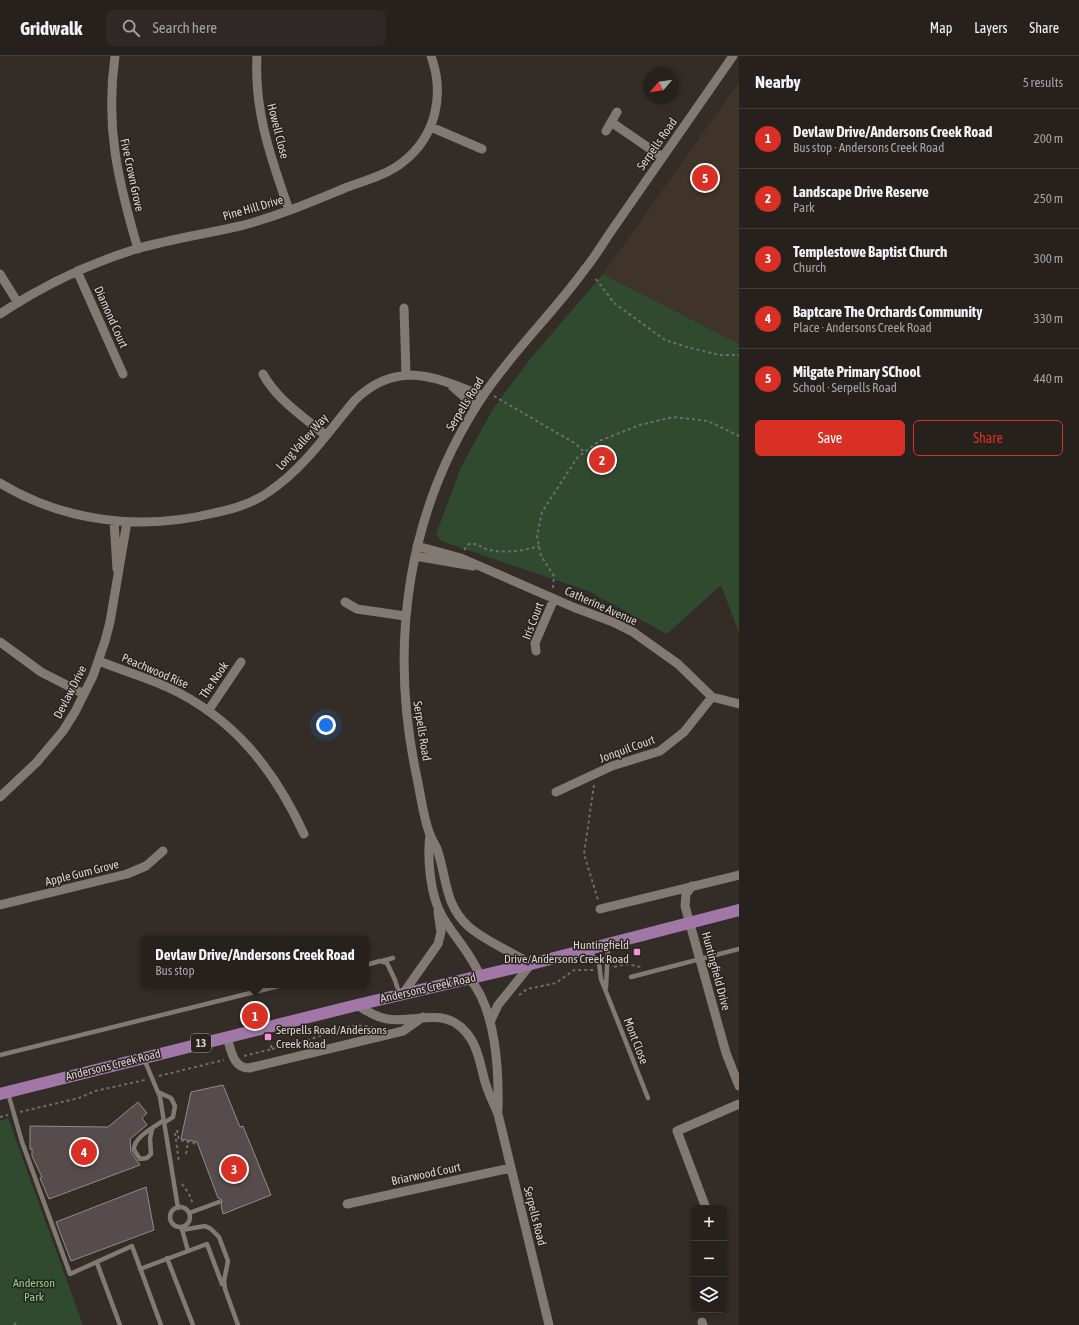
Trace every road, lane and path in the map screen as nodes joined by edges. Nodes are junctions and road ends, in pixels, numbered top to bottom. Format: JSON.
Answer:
{"nodes":[{"id":1,"x":115,"y":56,"type":"edge"},
{"id":2,"x":257,"y":56,"type":"edge"},
{"id":3,"x":431,"y":56,"type":"edge"},
{"id":4,"x":733,"y":56,"type":"edge"},
{"id":5,"x":617,"y":112,"type":"dead end"},
{"id":6,"x":611,"y":122,"type":"junction"},
{"id":7,"x":431,"y":127,"type":"junction"},
{"id":8,"x":606,"y":131,"type":"dead end"},
{"id":9,"x":482,"y":149,"type":"dead end"},
{"id":10,"x":662,"y":158,"type":"junction"},
{"id":11,"x":290,"y":210,"type":"junction"},
{"id":12,"x":138,"y":249,"type":"junction"},
{"id":13,"x":77,"y":271,"type":"junction"},
{"id":14,"x":0,"y":274,"type":"edge"},
{"id":15,"x":596,"y":279,"type":"dead end"},
{"id":16,"x":18,"y":303,"type":"junction"},
{"id":17,"x":404,"y":308,"type":"dead end"},
{"id":18,"x":0,"y":314,"type":"edge"},
{"id":19,"x":739,"y":354,"type":"edge"},
{"id":20,"x":123,"y":374,"type":"dead end"},
{"id":21,"x":263,"y":374,"type":"dead end"},
{"id":22,"x":406,"y":374,"type":"junction"},
{"id":23,"x":451,"y":385,"type":"junction"},
{"id":24,"x":484,"y":394,"type":"junction"},
{"id":25,"x":476,"y":407,"type":"junction"},
{"id":26,"x":325,"y":435,"type":"junction"},
{"id":27,"x":739,"y":436,"type":"edge"},
{"id":28,"x":585,"y":452,"type":"junction"},
{"id":29,"x":0,"y":483,"type":"edge"},
{"id":30,"x":114,"y":521,"type":"junction"},
{"id":31,"x":127,"y":522,"type":"junction"},
{"id":32,"x":417,"y":546,"type":"junction"},
{"id":33,"x":539,"y":546,"type":"junction"},
{"id":34,"x":415,"y":556,"type":"junction"},
{"id":35,"x":461,"y":558,"type":"junction"},
{"id":36,"x":484,"y":568,"type":"junction"},
{"id":37,"x":117,"y":574,"type":"junction"},
{"id":38,"x":553,"y":598,"type":"junction"},
{"id":39,"x":345,"y":602,"type":"dead end"},
{"id":40,"x":405,"y":616,"type":"junction"},
{"id":41,"x":0,"y":642,"type":"edge"},
{"id":42,"x":536,"y":651,"type":"dead end"},
{"id":43,"x":99,"y":661,"type":"junction"},
{"id":44,"x":241,"y":662,"type":"dead end"},
{"id":45,"x":84,"y":694,"type":"junction"},
{"id":46,"x":712,"y":697,"type":"junction"},
{"id":47,"x":739,"y":704,"type":"edge"},
{"id":48,"x":208,"y":710,"type":"junction"},
{"id":49,"x":595,"y":774,"type":"junction"},
{"id":50,"x":556,"y":792,"type":"dead end"},
{"id":51,"x":0,"y":797,"type":"edge"},
{"id":52,"x":304,"y":834,"type":"dead end"},
{"id":53,"x":430,"y":834,"type":"junction"},
{"id":54,"x":163,"y":851,"type":"dead end"},
{"id":55,"x":739,"y":875,"type":"edge"},
{"id":56,"x":444,"y":886,"type":"junction"},
{"id":57,"x":692,"y":886,"type":"junction"},
{"id":58,"x":434,"y":889,"type":"junction"},
{"id":59,"x":436,"y":901,"type":"junction"},
{"id":60,"x":0,"y":905,"type":"edge"},
{"id":61,"x":600,"y":909,"type":"joint"},
{"id":62,"x":739,"y":910,"type":"edge"},
{"id":63,"x":690,"y":922,"type":"junction"},
{"id":64,"x":608,"y":944,"type":"junction"},
{"id":65,"x":587,"y":949,"type":"junction"},
{"id":66,"x":739,"y":949,"type":"edge"},
{"id":67,"x":394,"y":958,"type":"dead end"},
{"id":68,"x":699,"y":958,"type":"junction"},
{"id":69,"x":378,"y":962,"type":"junction"},
{"id":70,"x":369,"y":964,"type":"edge"},
{"id":71,"x":531,"y":964,"type":"junction"},
{"id":72,"x":607,"y":968,"type":"junction"},
{"id":73,"x":601,"y":969,"type":"junction"},
{"id":74,"x":645,"y":973,"type":"junction"},
{"id":75,"x":475,"y":977,"type":"junction"},
{"id":76,"x":631,"y":977,"type":"dead end"},
{"id":77,"x":272,"y":988,"type":"edge"},
{"id":78,"x":606,"y":992,"type":"junction"},
{"id":79,"x":401,"y":995,"type":"junction"},
{"id":80,"x":517,"y":997,"type":"dead end"},
{"id":81,"x":357,"y":1005,"type":"junction"},
{"id":82,"x":424,"y":1016,"type":"junction"},
{"id":83,"x":490,"y":1022,"type":"junction"},
{"id":84,"x":388,"y":1035,"type":"junction"},
{"id":85,"x":227,"y":1037,"type":"junction"},
{"id":86,"x":272,"y":1050,"type":"dead end"},
{"id":87,"x":0,"y":1055,"type":"edge"},
{"id":88,"x":144,"y":1057,"type":"junction"},
{"id":89,"x":739,"y":1086,"type":"edge"},
{"id":90,"x":158,"y":1092,"type":"junction"},
{"id":91,"x":4,"y":1093,"type":"edge"},
{"id":92,"x":648,"y":1098,"type":"dead end"},
{"id":93,"x":739,"y":1104,"type":"edge"},
{"id":94,"x":498,"y":1114,"type":"junction"},
{"id":95,"x":164,"y":1121,"type":"junction"},
{"id":96,"x":152,"y":1129,"type":"junction"},
{"id":97,"x":177,"y":1130,"type":"dead end"},
{"id":98,"x":175,"y":1133,"type":"dead end"},
{"id":99,"x":188,"y":1142,"type":"junction"},
{"id":100,"x":197,"y":1144,"type":"dead end"},
{"id":101,"x":186,"y":1154,"type":"dead end"},
{"id":102,"x":180,"y":1168,"type":"dead end"},
{"id":103,"x":511,"y":1168,"type":"junction"},
{"id":104,"x":182,"y":1182,"type":"dead end"},
{"id":105,"x":219,"y":1202,"type":"dead end"},
{"id":106,"x":347,"y":1204,"type":"dead end"},
{"id":107,"x":705,"y":1205,"type":"edge"},
{"id":108,"x":178,"y":1208,"type":"junction"},
{"id":109,"x":195,"y":1211,"type":"junction"},
{"id":110,"x":189,"y":1213,"type":"junction"},
{"id":111,"x":182,"y":1229,"type":"junction"},
{"id":112,"x":188,"y":1251,"type":"junction"},
{"id":113,"x":167,"y":1258,"type":"junction"},
{"id":114,"x":97,"y":1263,"type":"junction"},
{"id":115,"x":140,"y":1269,"type":"junction"},
{"id":116,"x":225,"y":1291,"type":"junction"},
{"id":117,"x":17,"y":1322,"type":"dead end"},
{"id":118,"x":14,"y":1325,"type":"edge"},
{"id":119,"x":120,"y":1325,"type":"edge"},
{"id":120,"x":162,"y":1325,"type":"edge"},
{"id":121,"x":193,"y":1325,"type":"edge"},
{"id":122,"x":238,"y":1325,"type":"edge"},
{"id":123,"x":549,"y":1325,"type":"edge"}],
"edges":[{"from":1,"to":12,"type":"street","name":"Five Crown Grove"},
{"from":2,"to":11,"type":"street","name":"Howell Close"},
{"from":3,"to":7,"type":"street","name":"Pine Hill Drive"},
{"from":4,"to":10,"type":"street","name":"Serpells Road"},
{"from":5,"to":6,"type":"street"},
{"from":6,"to":8,"type":"street"},
{"from":6,"to":10,"type":"street"},
{"from":7,"to":9,"type":"street"},
{"from":7,"to":11,"type":"street","name":"Pine Hill Drive"},
{"from":10,"to":24,"type":"street","name":"Serpells Road"},
{"from":11,"to":12,"type":"street","name":"Pine Hill Drive"},
{"from":12,"to":13,"type":"street","name":"Pine Hill Drive"},
{"from":13,"to":16,"type":"street","name":"Pine Hill Drive"},
{"from":13,"to":20,"type":"street","name":"Diamond Court"},
{"from":14,"to":16,"type":"street"},
{"from":15,"to":19,"type":"path"},
{"from":16,"to":18,"type":"street","name":"Pine Hill Drive"},
{"from":17,"to":22,"type":"street"},
{"from":21,"to":26,"type":"street"},
{"from":22,"to":23,"type":"street","name":"Long Valley Way"},
{"from":22,"to":26,"type":"street","name":"Long Valley Way"},
{"from":23,"to":24,"type":"street","name":"Long Valley Way"},
{"from":23,"to":25,"type":"street","name":"Long Valley Way"},
{"from":24,"to":25,"type":"street","name":"Serpells Road"},
{"from":24,"to":28,"type":"path"},
{"from":25,"to":32,"type":"street","name":"Serpells Road"},
{"from":26,"to":31,"type":"street","name":"Long Valley Way"},
{"from":27,"to":28,"type":"path"},
{"from":28,"to":33,"type":"path"},
{"from":29,"to":30,"type":"street","name":"Long Valley Way"},
{"from":30,"to":31,"type":"street","name":"Long Valley Way"},
{"from":30,"to":37,"type":"street","name":"Devlaw Drive"},
{"from":31,"to":37,"type":"street","name":"Devlaw Drive"},
{"from":32,"to":34,"type":"street","name":"Serpells Road"},
{"from":32,"to":35,"type":"street","name":"Catherine Avenue"},
{"from":33,"to":35,"type":"path"},
{"from":33,"to":38,"type":"path"},
{"from":34,"to":36,"type":"street","name":"Catherine Avenue"},
{"from":34,"to":40,"type":"street","name":"Serpells Road"},
{"from":35,"to":36,"type":"street","name":"Catherine Avenue"},
{"from":36,"to":38,"type":"street","name":"Catherine Avenue"},
{"from":37,"to":43,"type":"street","name":"Devlaw Drive"},
{"from":38,"to":42,"type":"street","name":"Iris Court"},
{"from":38,"to":46,"type":"street","name":"Catherine Avenue"},
{"from":39,"to":40,"type":"street"},
{"from":40,"to":53,"type":"street","name":"Serpells Road"},
{"from":41,"to":45,"type":"street"},
{"from":43,"to":45,"type":"street","name":"Devlaw Drive"},
{"from":43,"to":48,"type":"street","name":"Peachwood Rise"},
{"from":44,"to":48,"type":"street","name":"The Nook"},
{"from":45,"to":51,"type":"street","name":"Devlaw Drive"},
{"from":46,"to":47,"type":"street","name":"Catherine Avenue"},
{"from":46,"to":49,"type":"street","name":"Jonquil Court"},
{"from":48,"to":52,"type":"street","name":"Peachwood Rise"},
{"from":49,"to":50,"type":"street","name":"Jonquil Court"},
{"from":49,"to":61,"type":"path"},
{"from":53,"to":56,"type":"street","name":"Serpells Road"},
{"from":53,"to":58,"type":"street","name":"Serpells Road"},
{"from":54,"to":60,"type":"street","name":"Apple Gum Grove"},
{"from":55,"to":57,"type":"street"},
{"from":56,"to":58,"type":"street"},
{"from":56,"to":71,"type":"street","name":"Serpells Road"},
{"from":57,"to":61,"type":"street"},
{"from":57,"to":63,"type":"street","name":"Huntingfield Drive"},
{"from":58,"to":59,"type":"street","name":"Serpells Road"},
{"from":59,"to":75,"type":"street","name":"Serpells Road"},
{"from":59,"to":79,"type":"street","name":"Serpells Road"},
{"from":62,"to":63,"type":"main road","name":"Andersons Creek Road","number":"13"},
{"from":63,"to":64,"type":"main road","name":"Andersons Creek Road","number":"13"},
{"from":63,"to":68,"type":"street","name":"Huntingfield Drive"},
{"from":64,"to":65,"type":"main road","name":"Andersons Creek Road","number":"13"},
{"from":64,"to":72,"type":"lane","name":"Mont Close"},
{"from":65,"to":71,"type":"main road","name":"Andersons Creek Road","number":"13"},
{"from":65,"to":73,"type":"lane","name":"Mont Close"},
{"from":66,"to":68,"type":"lane"},
{"from":67,"to":69,"type":"lane"},
{"from":68,"to":74,"type":"lane"},
{"from":68,"to":89,"type":"street","name":"Huntingfield Drive"},
{"from":69,"to":70,"type":"lane"},
{"from":69,"to":79,"type":"lane"},
{"from":71,"to":75,"type":"main road","name":"Andersons Creek Road","number":"13"},
{"from":71,"to":83,"type":"street"},
{"from":72,"to":74,"type":"path"},
{"from":72,"to":78,"type":"lane","name":"Mont Close"},
{"from":73,"to":78,"type":"lane","name":"Mont Close"},
{"from":73,"to":80,"type":"path"},
{"from":74,"to":76,"type":"lane"},
{"from":75,"to":79,"type":"main road","name":"Andersons Creek Road","number":"13"},
{"from":75,"to":83,"type":"street","name":"Serpells Road"},
{"from":77,"to":87,"type":"lane"},
{"from":78,"to":92,"type":"lane","name":"Mont Close"},
{"from":79,"to":81,"type":"main road","name":"Andersons Creek Road","number":"13"},
{"from":81,"to":82,"type":"street","name":"Serpells Road"},
{"from":81,"to":85,"type":"main road","name":"Andersons Creek Road","number":"13"},
{"from":82,"to":84,"type":"street"},
{"from":82,"to":94,"type":"street","name":"Serpells Road"},
{"from":83,"to":94,"type":"street","name":"Serpells Road"},
{"from":84,"to":85,"type":"street"},
{"from":84,"to":86,"type":"path"},
{"from":85,"to":88,"type":"main road","name":"Andersons Creek Road","number":"13"},
{"from":88,"to":90,"type":"lane"},
{"from":88,"to":91,"type":"main road","name":"Andersons Creek Road","number":"13"},
{"from":90,"to":95,"type":"lane"},
{"from":90,"to":95,"type":"lane"},
{"from":91,"to":114,"type":"lane"},
{"from":93,"to":107,"type":"street"},
{"from":94,"to":103,"type":"street","name":"Serpells Road"},
{"from":95,"to":96,"type":"lane"},
{"from":95,"to":108,"type":"lane"},
{"from":96,"to":96,"type":"lane"},
{"from":97,"to":99,"type":"path"},
{"from":98,"to":102,"type":"path"},
{"from":99,"to":100,"type":"path"},
{"from":99,"to":101,"type":"path"},
{"from":103,"to":106,"type":"street","name":"Briarwood Court"},
{"from":103,"to":123,"type":"street","name":"Serpells Road"},
{"from":104,"to":109,"type":"path"},
{"from":105,"to":109,"type":"lane"},
{"from":108,"to":110,"type":"lane"},
{"from":108,"to":111,"type":"lane"},
{"from":109,"to":110,"type":"lane"},
{"from":110,"to":111,"type":"lane"},
{"from":111,"to":112,"type":"lane"},
{"from":111,"to":116,"type":"lane"},
{"from":112,"to":113,"type":"lane"},
{"from":112,"to":116,"type":"lane"},
{"from":113,"to":115,"type":"lane"},
{"from":113,"to":121,"type":"lane"},
{"from":114,"to":115,"type":"lane"},
{"from":114,"to":119,"type":"lane"},
{"from":115,"to":120,"type":"lane"},
{"from":116,"to":122,"type":"lane"},
{"from":117,"to":118,"type":"path"}]}
